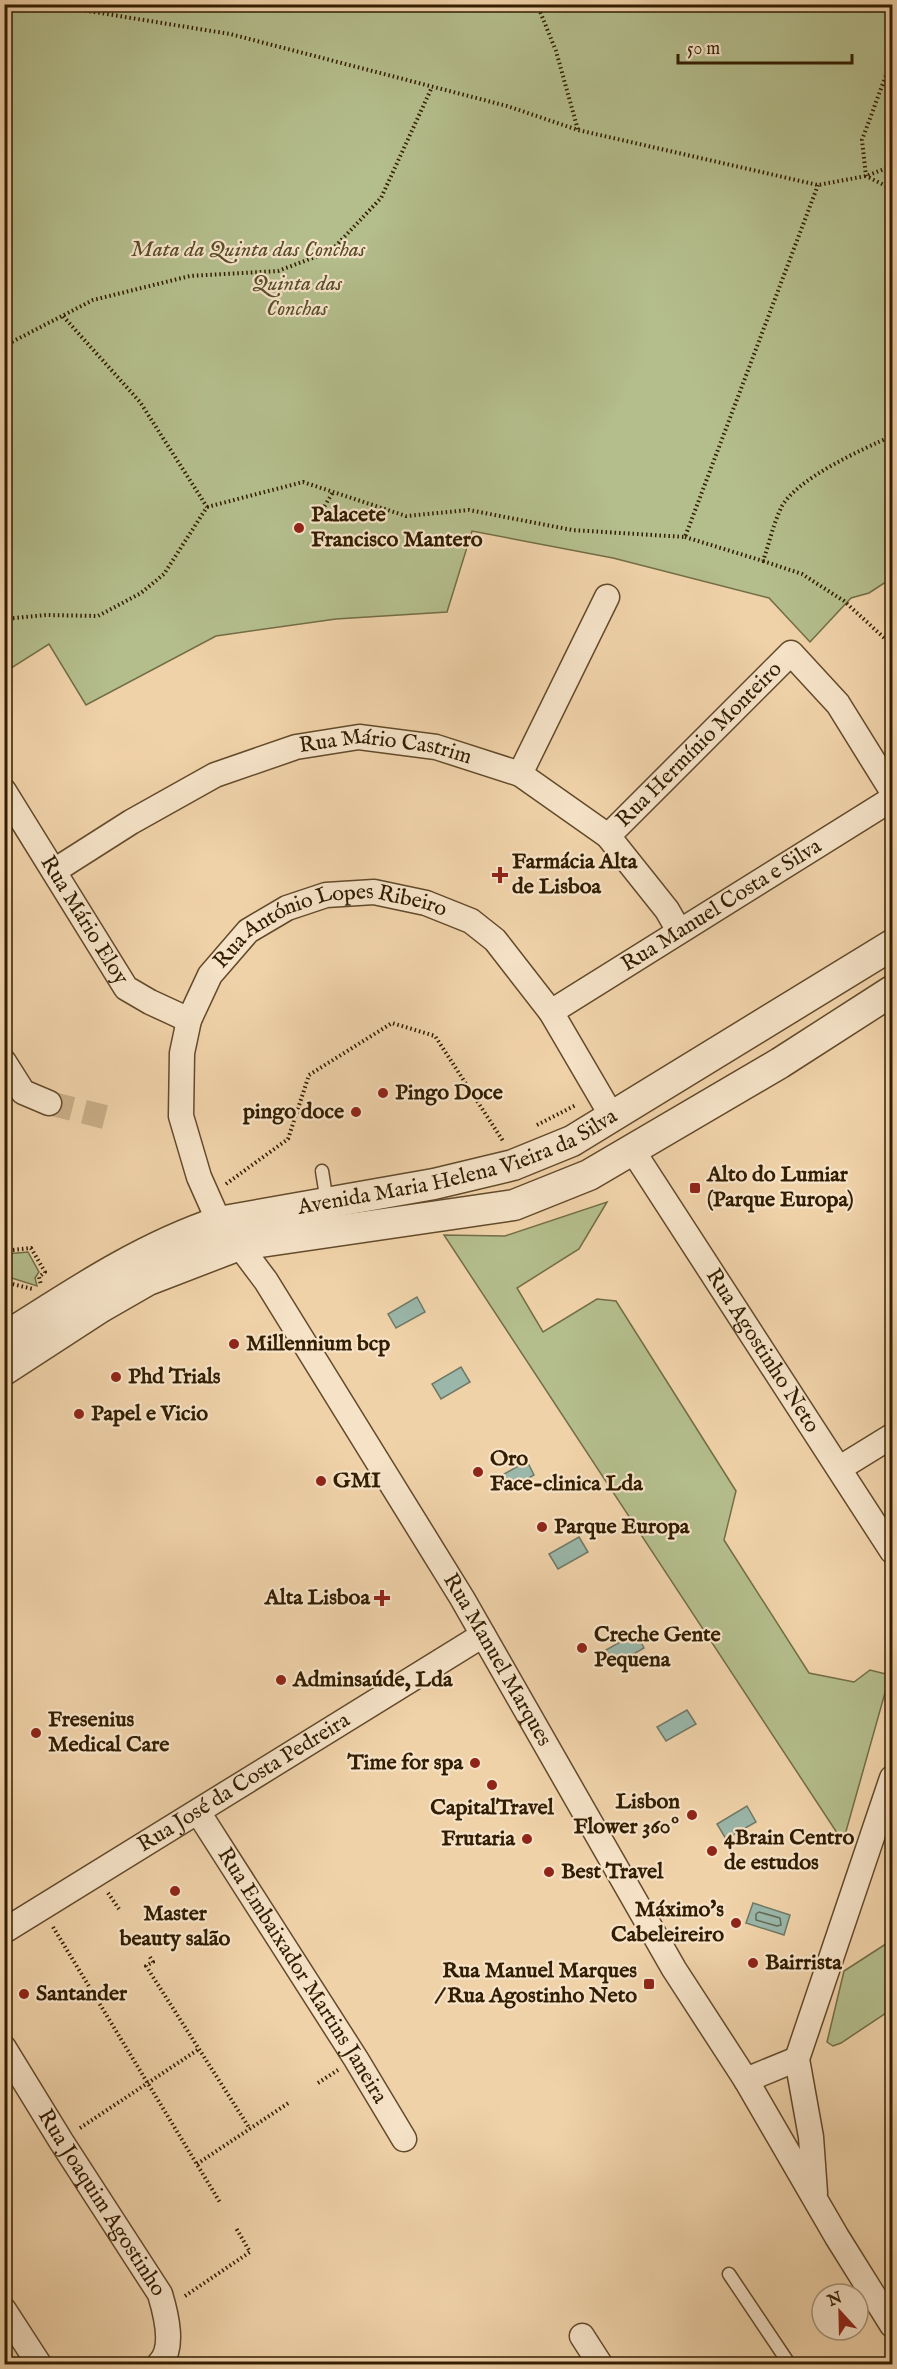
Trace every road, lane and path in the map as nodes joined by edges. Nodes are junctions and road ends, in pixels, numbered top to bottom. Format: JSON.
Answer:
{"nodes":[{"id":1,"x":45,"y":4,"type":"edge"},
{"id":2,"x":537,"y":4,"type":"edge"},
{"id":3,"x":892,"y":59,"type":"edge"},
{"id":4,"x":432,"y":87,"type":"junction"},
{"id":5,"x":578,"y":130,"type":"junction"},
{"id":6,"x":892,"y":166,"type":"edge"},
{"id":7,"x":866,"y":176,"type":"junction"},
{"id":8,"x":818,"y":185,"type":"junction"},
{"id":9,"x":892,"y":189,"type":"edge"},
{"id":10,"x":62,"y":315,"type":"junction"},
{"id":11,"x":4,"y":345,"type":"edge"},
{"id":12,"x":892,"y":436,"type":"edge"},
{"id":13,"x":333,"y":492,"type":"junction"},
{"id":14,"x":207,"y":507,"type":"junction"},
{"id":15,"x":317,"y":511,"type":"dead end"},
{"id":16,"x":685,"y":537,"type":"junction"},
{"id":17,"x":763,"y":561,"type":"junction"},
{"id":18,"x":607,"y":597,"type":"dead end"},
{"id":19,"x":4,"y":619,"type":"edge"},
{"id":20,"x":892,"y":645,"type":"edge"},
{"id":21,"x":520,"y":774,"type":"junction"},
{"id":22,"x":4,"y":791,"type":"edge"},
{"id":23,"x":892,"y":791,"type":"edge"},
{"id":24,"x":892,"y":799,"type":"edge"},
{"id":25,"x":608,"y":836,"type":"junction"},
{"id":26,"x":54,"y":871,"type":"junction"},
{"id":27,"x":679,"y":931,"type":"junction"},
{"id":28,"x":892,"y":945,"type":"edge"},
{"id":29,"x":892,"y":991,"type":"edge"},
{"id":30,"x":551,"y":1012,"type":"junction"},
{"id":31,"x":189,"y":1020,"type":"junction"},
{"id":32,"x":4,"y":1062,"type":"edge"},
{"id":33,"x":49,"y":1103,"type":"tunnel mouth"},
{"id":34,"x":605,"y":1106,"type":"junction"},
{"id":35,"x":530,"y":1128,"type":"dead end"},
{"id":36,"x":511,"y":1137,"type":"dead end"},
{"id":37,"x":633,"y":1151,"type":"junction"},
{"id":38,"x":322,"y":1171,"type":"dead end"},
{"id":39,"x":238,"y":1175,"type":"dead end"},
{"id":40,"x":327,"y":1203,"type":"junction"},
{"id":41,"x":219,"y":1222,"type":"junction"},
{"id":42,"x":239,"y":1245,"type":"junction"},
{"id":43,"x":4,"y":1251,"type":"edge"},
{"id":44,"x":4,"y":1282,"type":"edge"},
{"id":45,"x":42,"y":1287,"type":"dead end"},
{"id":46,"x":26,"y":1288,"type":"dead end"},
{"id":47,"x":4,"y":1338,"type":"edge"},
{"id":48,"x":4,"y":1370,"type":"edge"},
{"id":49,"x":892,"y":1436,"type":"edge"},
{"id":50,"x":840,"y":1468,"type":"junction"},
{"id":51,"x":892,"y":1551,"type":"edge"},
{"id":52,"x":483,"y":1635,"type":"junction"},
{"id":53,"x":892,"y":1778,"type":"edge"},
{"id":54,"x":198,"y":1812,"type":"junction"},
{"id":55,"x":41,"y":1909,"type":"junction"},
{"id":56,"x":4,"y":1931,"type":"edge"},
{"id":57,"x":150,"y":1957,"type":"dead end"},
{"id":58,"x":4,"y":2048,"type":"edge"},
{"id":59,"x":200,"y":2049,"type":"junction"},
{"id":60,"x":797,"y":2059,"type":"junction"},
{"id":61,"x":746,"y":2080,"type":"junction"},
{"id":62,"x":148,"y":2084,"type":"junction"},
{"id":63,"x":290,"y":2102,"type":"dead end"},
{"id":64,"x":89,"y":2122,"type":"dead end"},
{"id":65,"x":250,"y":2129,"type":"junction"},
{"id":66,"x":404,"y":2139,"type":"dead end"},
{"id":67,"x":197,"y":2164,"type":"junction"},
{"id":68,"x":816,"y":2201,"type":"junction"},
{"id":69,"x":221,"y":2204,"type":"dead end"},
{"id":70,"x":236,"y":2228,"type":"dead end"},
{"id":71,"x":729,"y":2274,"type":"dead end"},
{"id":72,"x":4,"y":2310,"type":"edge"},
{"id":73,"x":165,"y":2310,"type":"junction"},
{"id":74,"x":892,"y":2325,"type":"edge"},
{"id":75,"x":582,"y":2336,"type":"dead end"},
{"id":76,"x":788,"y":2362,"type":"dead end"},
{"id":77,"x":39,"y":2364,"type":"edge"},
{"id":78,"x":159,"y":2364,"type":"edge"},
{"id":79,"x":600,"y":2364,"type":"edge"}],
"edges":[{"from":1,"to":4,"type":"path"},
{"from":2,"to":5,"type":"path"},
{"from":3,"to":7,"type":"path"},
{"from":4,"to":5,"type":"path"},
{"from":4,"to":10,"type":"path"},
{"from":5,"to":8,"type":"path"},
{"from":6,"to":7,"type":"path"},
{"from":7,"to":8,"type":"path"},
{"from":7,"to":9,"type":"path"},
{"from":8,"to":16,"type":"path"},
{"from":10,"to":11,"type":"path"},
{"from":10,"to":14,"type":"path"},
{"from":12,"to":17,"type":"path"},
{"from":13,"to":14,"type":"path"},
{"from":13,"to":15,"type":"path"},
{"from":13,"to":16,"type":"path"},
{"from":14,"to":19,"type":"path"},
{"from":16,"to":17,"type":"path"},
{"from":17,"to":20,"type":"path"},
{"from":18,"to":21,"type":"street"},
{"from":21,"to":25,"type":"street","name":"Rua Mário Castrim"},
{"from":21,"to":26,"type":"street","name":"Rua Mário Castrim"},
{"from":22,"to":26,"type":"street","name":"Rua Mário Eloy"},
{"from":23,"to":25,"type":"street","name":"Rua Hermínio Monteiro"},
{"from":24,"to":27,"type":"street","name":"Rua Manuel Costa e Silva"},
{"from":25,"to":27,"type":"street","name":"Rua Mário Castrim"},
{"from":26,"to":31,"type":"street","name":"Rua Mário Eloy"},
{"from":27,"to":30,"type":"street","name":"Rua Manuel Costa e Silva"},
{"from":28,"to":34,"type":"street","name":"Avenida Maria Helena Vieira da Silva"},
{"from":29,"to":37,"type":"street","name":"Avenida Maria Helena Vieira da Silva"},
{"from":30,"to":31,"type":"street","name":"Rua António Lopes Ribeiro"},
{"from":30,"to":34,"type":"street","name":"Rua António Lopes Ribeiro"},
{"from":31,"to":41,"type":"street","name":"Rua António Lopes Ribeiro"},
{"from":32,"to":33,"type":"street"},
{"from":34,"to":35,"type":"path"},
{"from":34,"to":37,"type":"street"},
{"from":34,"to":40,"type":"street","name":"Avenida Maria Helena Vieira da Silva"},
{"from":36,"to":39,"type":"path"},
{"from":37,"to":42,"type":"street","name":"Avenida Maria Helena Vieira da Silva"},
{"from":37,"to":50,"type":"street","name":"Rua Agostinho Neto"},
{"from":38,"to":40,"type":"lane"},
{"from":40,"to":41,"type":"street","name":"Avenida Maria Helena Vieira da Silva"},
{"from":41,"to":42,"type":"street"},
{"from":41,"to":47,"type":"street","name":"Avenida Maria Helena Vieira da Silva"},
{"from":42,"to":48,"type":"street","name":"Avenida Maria Helena Vieira da Silva"},
{"from":42,"to":52,"type":"street","name":"Rua Manuel Marques"},
{"from":43,"to":45,"type":"path"},
{"from":44,"to":46,"type":"path"},
{"from":49,"to":50,"type":"street"},
{"from":50,"to":51,"type":"street","name":"Rua Agostinho Neto"},
{"from":52,"to":54,"type":"street","name":"Rua José da Costa Pedreira"},
{"from":52,"to":61,"type":"street","name":"Rua Manuel Marques"},
{"from":53,"to":60,"type":"street"},
{"from":54,"to":55,"type":"street","name":"Rua José da Costa Pedreira"},
{"from":54,"to":66,"type":"street","name":"Rua Embaixador Martins Janeira"},
{"from":55,"to":56,"type":"street","name":"Rua José da Costa Pedreira"},
{"from":55,"to":62,"type":"path"},
{"from":57,"to":59,"type":"path"},
{"from":58,"to":73,"type":"street","name":"Rua Joaquim Agostinho"},
{"from":59,"to":62,"type":"path"},
{"from":59,"to":65,"type":"path"},
{"from":60,"to":61,"type":"street"},
{"from":60,"to":68,"type":"street"},
{"from":61,"to":68,"type":"street","name":"Rua Manuel Marques"},
{"from":62,"to":64,"type":"path"},
{"from":62,"to":67,"type":"path"},
{"from":63,"to":65,"type":"path"},
{"from":65,"to":67,"type":"path"},
{"from":67,"to":69,"type":"path"},
{"from":68,"to":74,"type":"street"},
{"from":70,"to":73,"type":"path"},
{"from":71,"to":76,"type":"lane"},
{"from":72,"to":77,"type":"street"},
{"from":73,"to":78,"type":"street","name":"Rua Joaquim Agostinho"},
{"from":75,"to":79,"type":"street"}]}
